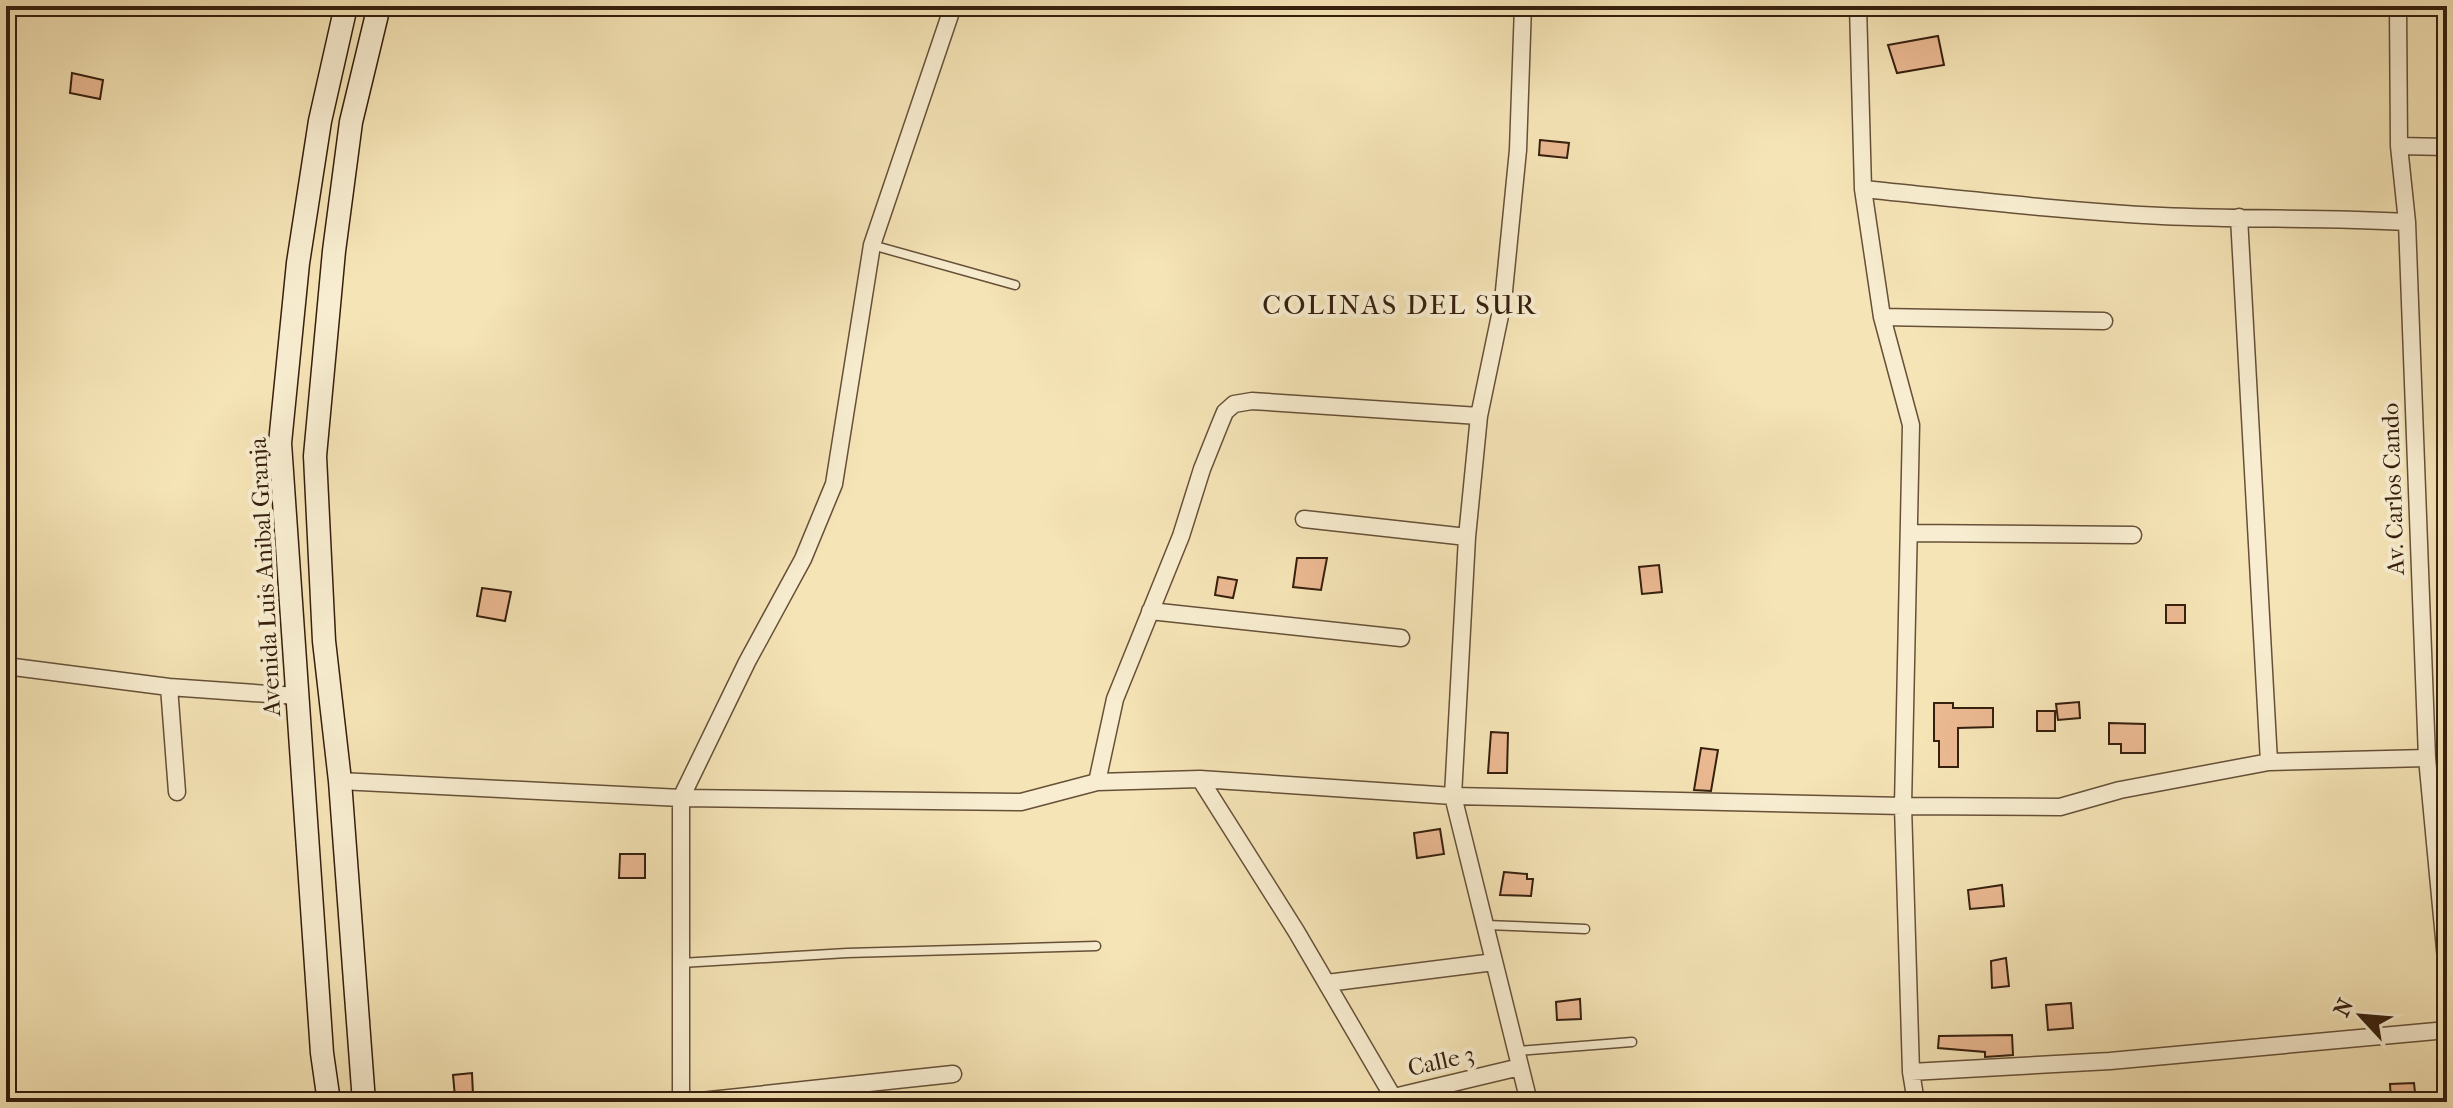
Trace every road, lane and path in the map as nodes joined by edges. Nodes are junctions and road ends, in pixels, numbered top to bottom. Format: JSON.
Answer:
{"nodes":[{"id":1,"x":346,"y":6,"type":"edge"},
{"id":2,"x":379,"y":6,"type":"edge"},
{"id":3,"x":953,"y":6,"type":"edge"},
{"id":4,"x":1523,"y":6,"type":"edge"},
{"id":5,"x":1858,"y":6,"type":"edge"},
{"id":6,"x":2398,"y":6,"type":"edge"},
{"id":7,"x":2399,"y":146,"type":"junction"},
{"id":8,"x":2447,"y":147,"type":"edge"},
{"id":9,"x":1863,"y":189,"type":"junction"},
{"id":10,"x":2239,"y":217,"type":"junction"},
{"id":11,"x":2407,"y":222,"type":"junction"},
{"id":12,"x":872,"y":245,"type":"junction"},
{"id":13,"x":1015,"y":285,"type":"dead end"},
{"id":14,"x":1882,"y":317,"type":"junction"},
{"id":15,"x":2104,"y":321,"type":"dead end"},
{"id":16,"x":1479,"y":416,"type":"junction"},
{"id":17,"x":1304,"y":519,"type":"dead end"},
{"id":18,"x":1909,"y":533,"type":"junction"},
{"id":19,"x":2133,"y":535,"type":"dead end"},
{"id":20,"x":1467,"y":537,"type":"junction"},
{"id":21,"x":1150,"y":611,"type":"junction"},
{"id":22,"x":1401,"y":638,"type":"dead end"},
{"id":23,"x":6,"y":666,"type":"edge"},
{"id":24,"x":169,"y":687,"type":"junction"},
{"id":25,"x":297,"y":696,"type":"junction"},
{"id":26,"x":2427,"y":758,"type":"junction"},
{"id":27,"x":2269,"y":762,"type":"junction"},
{"id":28,"x":1200,"y":779,"type":"junction"},
{"id":29,"x":340,"y":781,"type":"junction"},
{"id":30,"x":1097,"y":782,"type":"junction"},
{"id":31,"x":177,"y":792,"type":"dead end"},
{"id":32,"x":1453,"y":796,"type":"junction"},
{"id":33,"x":681,"y":798,"type":"junction"},
{"id":34,"x":1903,"y":806,"type":"junction"},
{"id":35,"x":1485,"y":925,"type":"junction"},
{"id":36,"x":1585,"y":929,"type":"dead end"},
{"id":37,"x":1096,"y":946,"type":"dead end"},
{"id":38,"x":1494,"y":962,"type":"junction"},
{"id":39,"x":681,"y":963,"type":"junction"},
{"id":40,"x":2447,"y":970,"type":"edge"},
{"id":41,"x":1327,"y":983,"type":"junction"},
{"id":42,"x":2447,"y":1030,"type":"edge"},
{"id":43,"x":1632,"y":1042,"type":"dead end"},
{"id":44,"x":1518,"y":1059,"type":"junction"},
{"id":45,"x":1911,"y":1072,"type":"junction"},
{"id":46,"x":953,"y":1074,"type":"dead end"},
{"id":47,"x":1395,"y":1099,"type":"edge"},
{"id":48,"x":329,"y":1102,"type":"edge"},
{"id":49,"x":364,"y":1102,"type":"edge"},
{"id":50,"x":681,"y":1102,"type":"edge"},
{"id":51,"x":691,"y":1102,"type":"edge"},
{"id":52,"x":1373,"y":1102,"type":"edge"},
{"id":53,"x":1529,"y":1102,"type":"edge"},
{"id":54,"x":1916,"y":1102,"type":"edge"}],
"edges":[{"from":1,"to":25,"type":"main road","name":"Avenida Luis Anibal Granja"},
{"from":2,"to":29,"type":"main road"},
{"from":3,"to":12,"type":"street"},
{"from":4,"to":16,"type":"street"},
{"from":5,"to":9,"type":"street"},
{"from":6,"to":7,"type":"street","name":"Av. Carlos Cando"},
{"from":7,"to":8,"type":"street"},
{"from":7,"to":11,"type":"street","name":"Av. Carlos Cando"},
{"from":9,"to":10,"type":"street"},
{"from":9,"to":14,"type":"street"},
{"from":10,"to":11,"type":"street"},
{"from":10,"to":27,"type":"street"},
{"from":11,"to":26,"type":"street","name":"Av. Carlos Cando"},
{"from":12,"to":13,"type":"lane"},
{"from":12,"to":33,"type":"street"},
{"from":14,"to":15,"type":"street"},
{"from":14,"to":18,"type":"street"},
{"from":16,"to":20,"type":"street"},
{"from":16,"to":21,"type":"street"},
{"from":17,"to":20,"type":"street"},
{"from":18,"to":19,"type":"street"},
{"from":18,"to":34,"type":"street"},
{"from":20,"to":32,"type":"street"},
{"from":21,"to":22,"type":"street"},
{"from":21,"to":30,"type":"street"},
{"from":23,"to":24,"type":"street"},
{"from":24,"to":25,"type":"street"},
{"from":24,"to":31,"type":"street"},
{"from":25,"to":48,"type":"main road","name":"Avenida Luis Anibal Granja"},
{"from":26,"to":27,"type":"street"},
{"from":26,"to":40,"type":"street","name":"Av. Carlos Cando"},
{"from":27,"to":34,"type":"street"},
{"from":28,"to":30,"type":"street"},
{"from":28,"to":32,"type":"street"},
{"from":28,"to":41,"type":"street"},
{"from":29,"to":33,"type":"street"},
{"from":29,"to":49,"type":"main road"},
{"from":30,"to":33,"type":"street"},
{"from":32,"to":34,"type":"street"},
{"from":32,"to":35,"type":"street"},
{"from":33,"to":39,"type":"street"},
{"from":34,"to":45,"type":"street"},
{"from":35,"to":36,"type":"lane"},
{"from":35,"to":38,"type":"street"},
{"from":37,"to":39,"type":"lane"},
{"from":38,"to":41,"type":"street"},
{"from":38,"to":44,"type":"street"},
{"from":39,"to":50,"type":"street"},
{"from":41,"to":47,"type":"street"},
{"from":42,"to":45,"type":"street"},
{"from":43,"to":44,"type":"lane"},
{"from":44,"to":47,"type":"street","name":"Calle 3"},
{"from":44,"to":53,"type":"street"},
{"from":45,"to":54,"type":"street"},
{"from":46,"to":51,"type":"street"},
{"from":47,"to":52,"type":"street","name":"Calle 3"}]}
